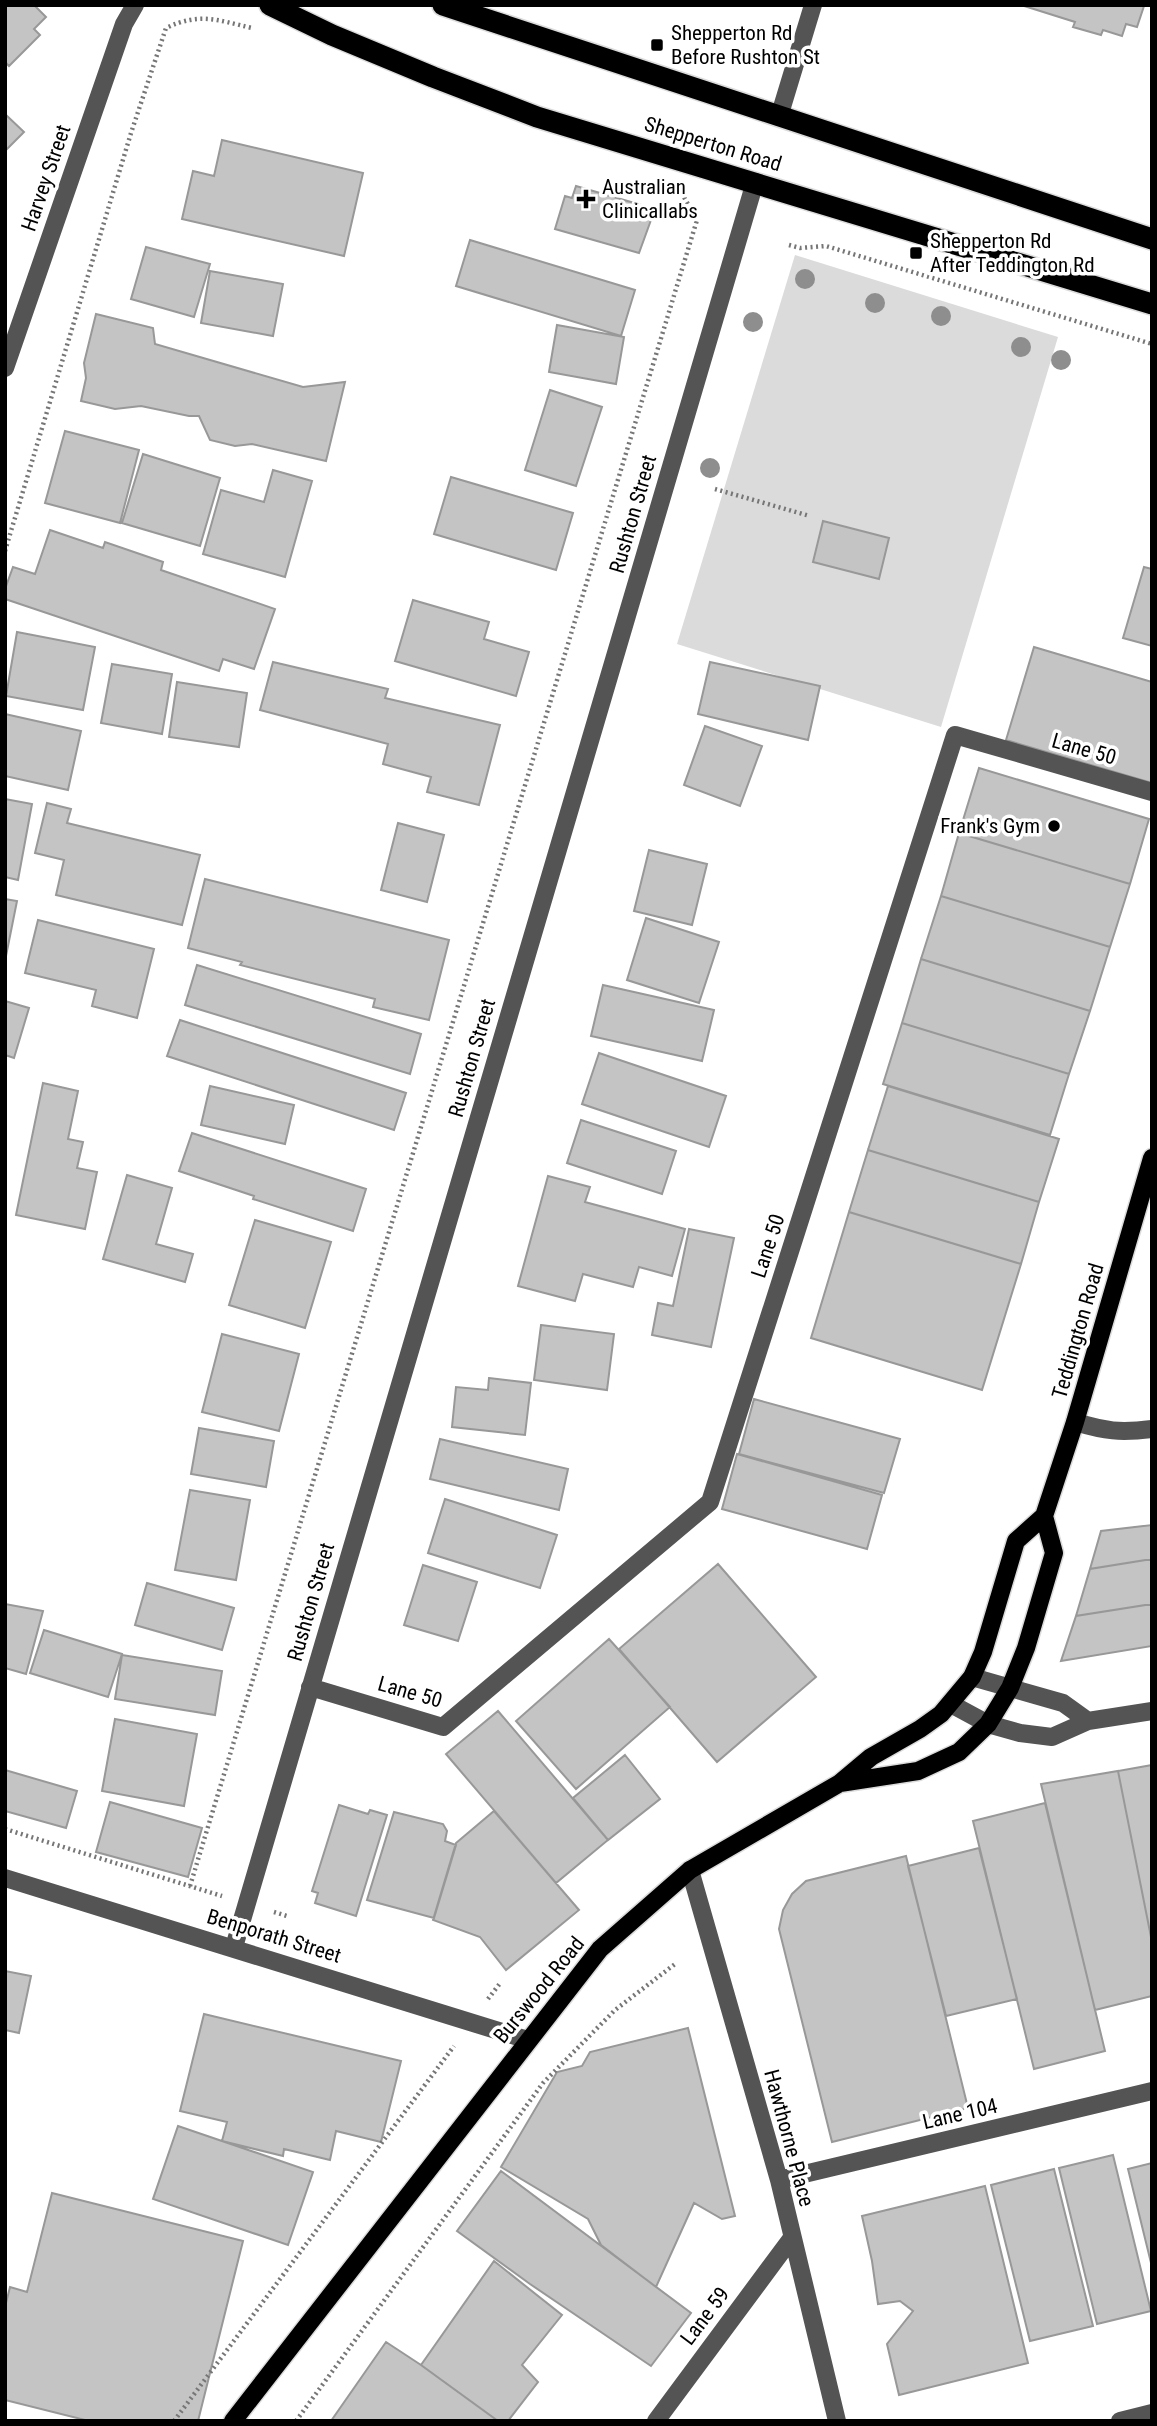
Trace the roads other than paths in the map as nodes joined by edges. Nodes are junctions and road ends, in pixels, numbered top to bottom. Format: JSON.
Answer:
{"nodes":[{"id":1,"x":135,"y":5,"type":"edge"},
{"id":2,"x":270,"y":5,"type":"edge"},
{"id":3,"x":443,"y":5,"type":"edge"},
{"id":4,"x":813,"y":5,"type":"edge"},
{"id":5,"x":779,"y":117,"type":"junction"},
{"id":6,"x":755,"y":182,"type":"junction"},
{"id":7,"x":1152,"y":239,"type":"edge"},
{"id":8,"x":1152,"y":304,"type":"edge"},
{"id":9,"x":5,"y":368,"type":"edge"},
{"id":10,"x":1152,"y":792,"type":"edge"},
{"id":11,"x":1152,"y":1158,"type":"edge"},
{"id":12,"x":1075,"y":1422,"type":"junction"},
{"id":13,"x":1152,"y":1429,"type":"edge"},
{"id":14,"x":1044,"y":1516,"type":"junction"},
{"id":15,"x":972,"y":1678,"type":"junction"},
{"id":16,"x":310,"y":1687,"type":"junction"},
{"id":17,"x":1010,"y":1688,"type":"junction"},
{"id":18,"x":951,"y":1704,"type":"junction"},
{"id":19,"x":1152,"y":1711,"type":"edge"},
{"id":20,"x":1088,"y":1721,"type":"junction"},
{"id":21,"x":988,"y":1724,"type":"junction"},
{"id":22,"x":840,"y":1783,"type":"junction"},
{"id":23,"x":690,"y":1870,"type":"junction"},
{"id":24,"x":5,"y":1878,"type":"edge"},
{"id":25,"x":234,"y":1947,"type":"junction"},
{"id":26,"x":528,"y":2040,"type":"junction"},
{"id":27,"x":1152,"y":2091,"type":"edge"},
{"id":28,"x":779,"y":2180,"type":"junction"},
{"id":29,"x":792,"y":2239,"type":"junction"},
{"id":30,"x":1152,"y":2413,"type":"edge"},
{"id":31,"x":233,"y":2421,"type":"edge"},
{"id":32,"x":656,"y":2421,"type":"edge"},
{"id":33,"x":836,"y":2421,"type":"edge"},
{"id":34,"x":1120,"y":2421,"type":"edge"}],
"edges":[{"from":1,"to":9,"type":"street","name":"Harvey Street"},
{"from":2,"to":6,"type":"highway","name":"Shepperton Road"},
{"from":3,"to":5,"type":"highway"},
{"from":4,"to":5,"type":"street"},
{"from":5,"to":7,"type":"highway"},
{"from":6,"to":8,"type":"highway","name":"Shepperton Road"},
{"from":6,"to":16,"type":"street","name":"Rushton Street"},
{"from":10,"to":16,"type":"street","name":"Lane 50"},
{"from":11,"to":12,"type":"main road","name":"Teddington Road"},
{"from":12,"to":13,"type":"street"},
{"from":12,"to":14,"type":"main road","name":"Teddington Road"},
{"from":14,"to":15,"type":"main road","name":"Teddington Road"},
{"from":14,"to":17,"type":"main road"},
{"from":15,"to":17,"type":"street"},
{"from":15,"to":18,"type":"main road","name":"Teddington Road"},
{"from":16,"to":25,"type":"street","name":"Rushton Street"},
{"from":17,"to":20,"type":"street"},
{"from":17,"to":21,"type":"main road"},
{"from":18,"to":21,"type":"street"},
{"from":18,"to":22,"type":"main road","name":"Teddington Road"},
{"from":19,"to":20,"type":"street"},
{"from":20,"to":21,"type":"street"},
{"from":21,"to":22,"type":"main road","name":"Burswood Road"},
{"from":22,"to":23,"type":"main road","name":"Burswood Road"},
{"from":23,"to":26,"type":"main road","name":"Burswood Road"},
{"from":23,"to":28,"type":"street","name":"Hawthorne Place"},
{"from":24,"to":25,"type":"street","name":"Benporath Street"},
{"from":25,"to":26,"type":"street","name":"Benporath Street"},
{"from":26,"to":31,"type":"main road","name":"Burswood Road"},
{"from":27,"to":28,"type":"street","name":"Lane 104"},
{"from":28,"to":29,"type":"street","name":"Hawthorne Place"},
{"from":29,"to":32,"type":"street","name":"Lane 59"},
{"from":29,"to":33,"type":"street","name":"Hawthorne Place"},
{"from":30,"to":34,"type":"street"}]}
